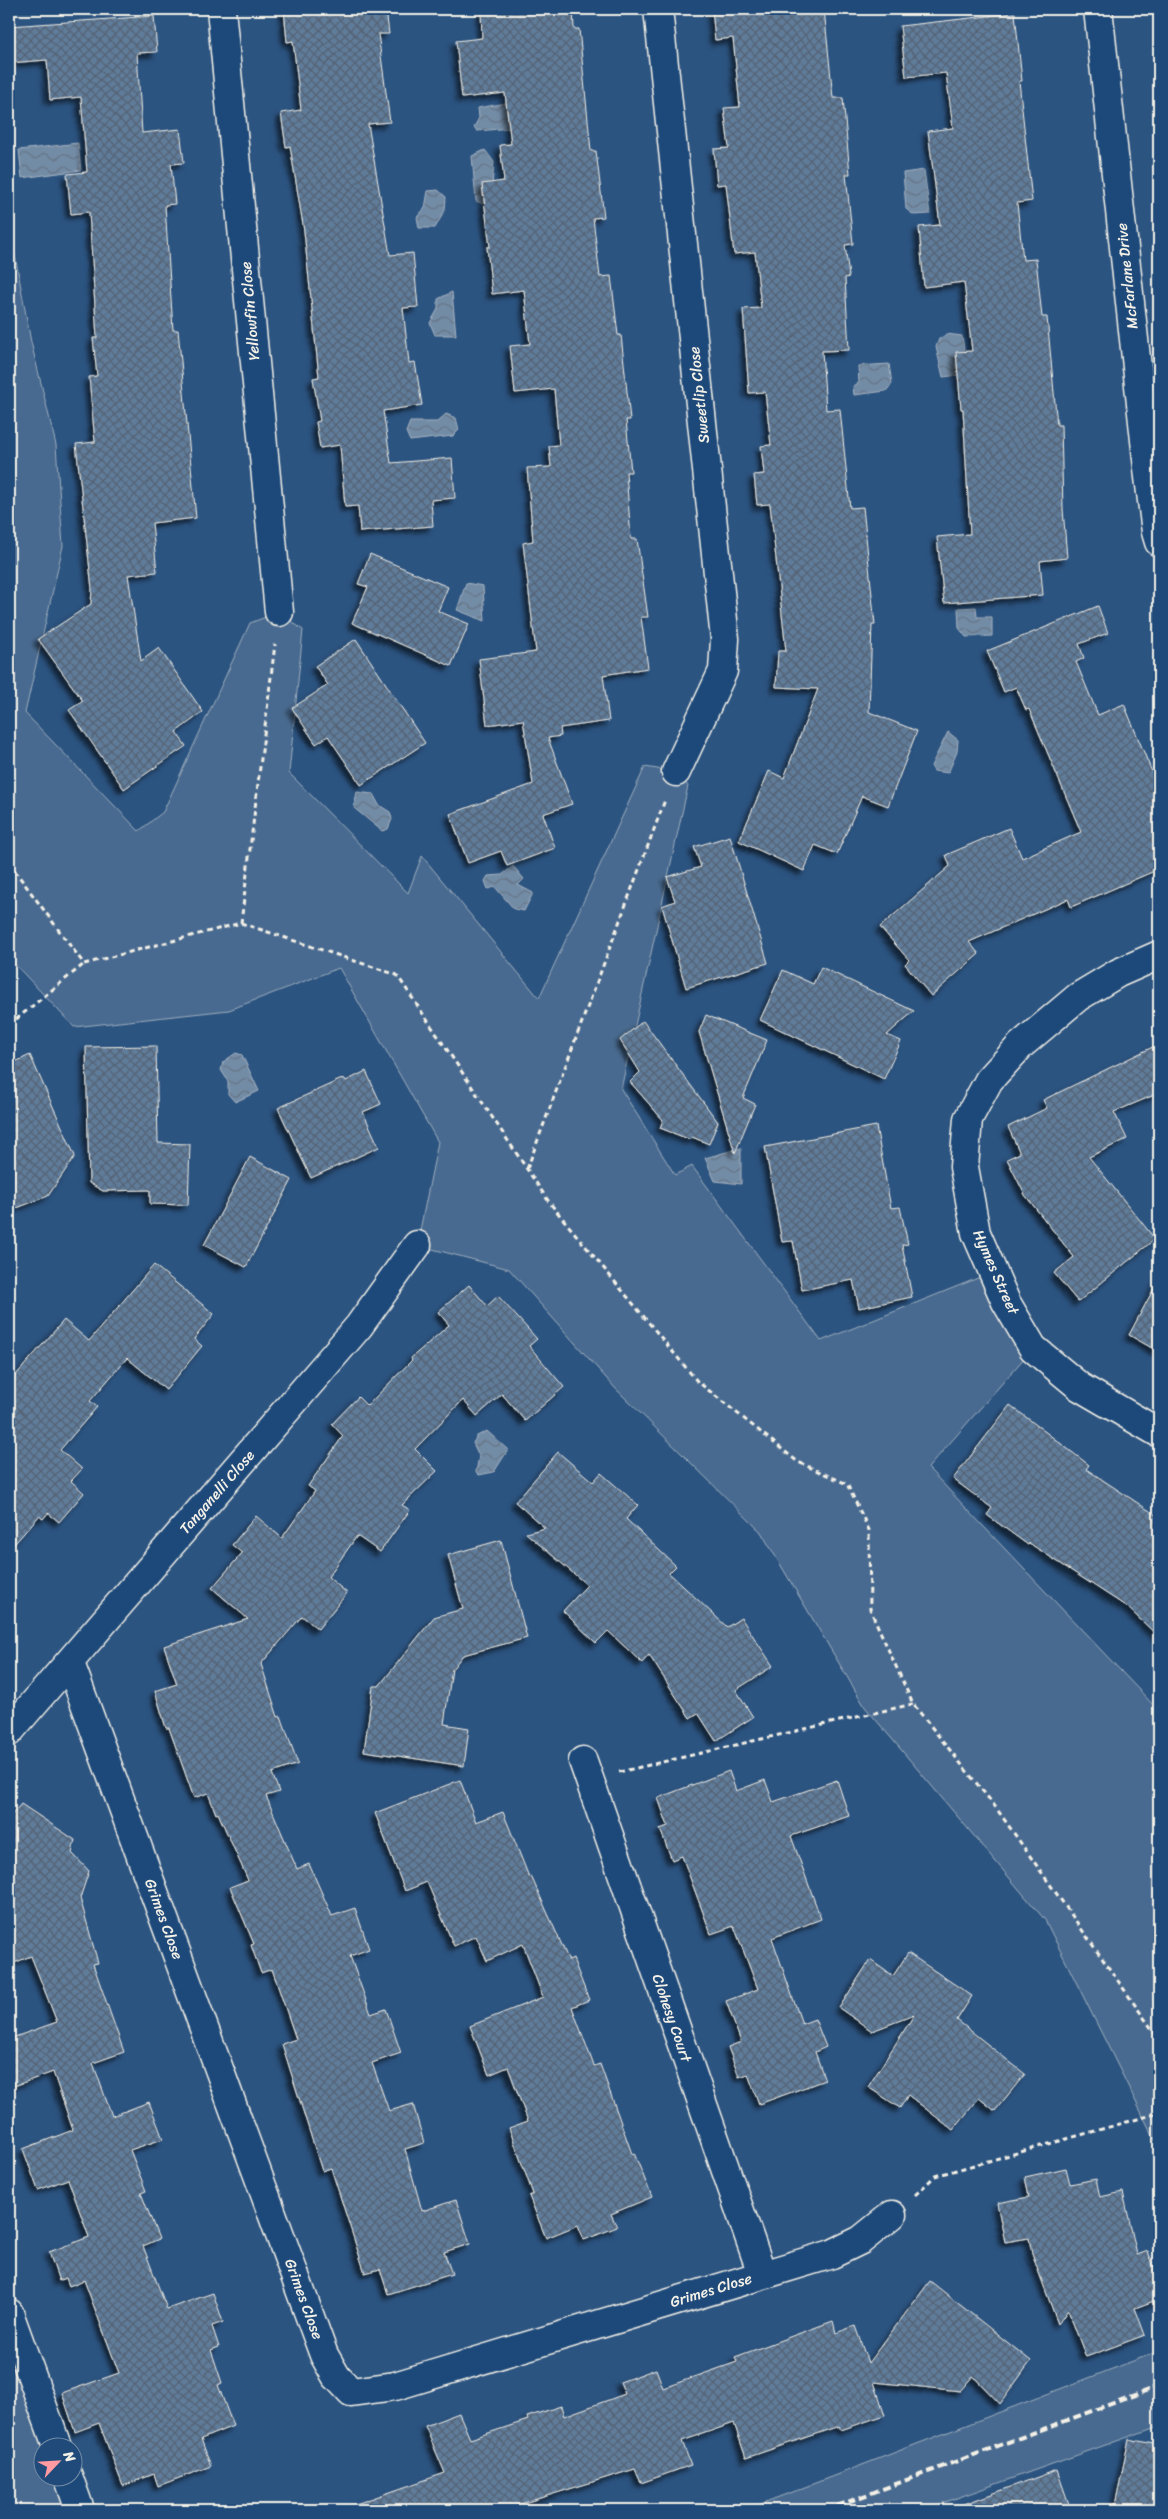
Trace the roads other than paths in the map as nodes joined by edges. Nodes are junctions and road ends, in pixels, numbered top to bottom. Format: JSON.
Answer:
{"nodes":[{"id":1,"x":221,"y":9,"type":"edge"},
{"id":2,"x":658,"y":9,"type":"edge"},
{"id":3,"x":1098,"y":9,"type":"edge"},
{"id":4,"x":1159,"y":542,"type":"edge"},
{"id":5,"x":279,"y":612,"type":"road end"},
{"id":6,"x":676,"y":772,"type":"road end"},
{"id":7,"x":1159,"y":955,"type":"edge"},
{"id":8,"x":417,"y":1245,"type":"dead end"},
{"id":9,"x":1159,"y":1433,"type":"edge"},
{"id":10,"x":70,"y":1663,"type":"junction"},
{"id":11,"x":9,"y":1732,"type":"edge"},
{"id":12,"x":586,"y":1770,"type":"road end"},
{"id":13,"x":892,"y":2215,"type":"road end"},
{"id":14,"x":762,"y":2274,"type":"junction"},
{"id":15,"x":9,"y":2313,"type":"edge"},
{"id":16,"x":53,"y":2436,"type":"edge"},
{"id":17,"x":72,"y":2486,"type":"edge"},
{"id":18,"x":80,"y":2510,"type":"edge"}],
"edges":[{"from":1,"to":5,"type":"street","name":"Yellowfin Close"},
{"from":2,"to":6,"type":"street","name":"Sweetlip Close"},
{"from":3,"to":4,"type":"street","name":"McFarlane Drive"},
{"from":7,"to":9,"type":"street","name":"Hymes Street"},
{"from":8,"to":10,"type":"street","name":"Tanganelli Close"},
{"from":10,"to":11,"type":"street","name":"Tanganelli Close"},
{"from":10,"to":14,"type":"street","name":"Grimes Close"},
{"from":12,"to":14,"type":"street","name":"Clohesy Court"},
{"from":13,"to":14,"type":"street","name":"Grimes Close"},
{"from":15,"to":16,"type":"street"},
{"from":17,"to":18,"type":"street"}]}
